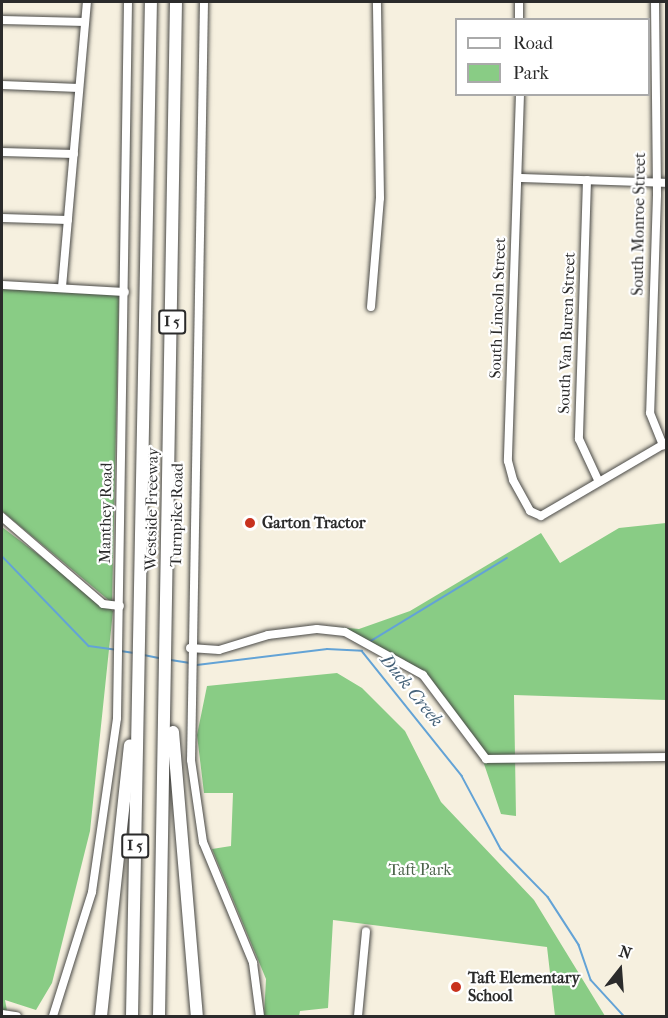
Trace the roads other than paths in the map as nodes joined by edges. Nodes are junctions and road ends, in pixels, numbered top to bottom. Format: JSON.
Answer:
{"nodes":[{"id":1,"x":87,"y":2,"type":"edge"},
{"id":2,"x":128,"y":2,"type":"edge"},
{"id":3,"x":151,"y":2,"type":"edge"},
{"id":4,"x":176,"y":2,"type":"edge"},
{"id":5,"x":204,"y":2,"type":"edge"},
{"id":6,"x":377,"y":2,"type":"edge"},
{"id":7,"x":519,"y":2,"type":"edge"},
{"id":8,"x":655,"y":2,"type":"edge"},
{"id":9,"x":519,"y":18,"type":"edge"},
{"id":10,"x":2,"y":20,"type":"edge"},
{"id":11,"x":85,"y":22,"type":"junction"},
{"id":12,"x":2,"y":85,"type":"edge"},
{"id":13,"x":79,"y":88,"type":"junction"},
{"id":14,"x":520,"y":96,"type":"edge"},
{"id":15,"x":2,"y":152,"type":"edge"},
{"id":16,"x":74,"y":154,"type":"junction"},
{"id":17,"x":518,"y":178,"type":"junction"},
{"id":18,"x":587,"y":180,"type":"junction"},
{"id":19,"x":662,"y":183,"type":"edge"},
{"id":20,"x":2,"y":218,"type":"edge"},
{"id":21,"x":68,"y":220,"type":"junction"},
{"id":22,"x":2,"y":285,"type":"edge"},
{"id":23,"x":62,"y":287,"type":"junction"},
{"id":24,"x":125,"y":292,"type":"junction"},
{"id":25,"x":371,"y":307,"type":"dead end"},
{"id":26,"x":665,"y":444,"type":"edge"},
{"id":27,"x":599,"y":482,"type":"junction"},
{"id":28,"x":2,"y":517,"type":"edge"},
{"id":29,"x":120,"y":606,"type":"junction"},
{"id":30,"x":190,"y":651,"type":"junction"},
{"id":31,"x":165,"y":681,"type":"junction"},
{"id":32,"x":138,"y":706,"type":"junction"},
{"id":33,"x":666,"y":757,"type":"edge"},
{"id":34,"x":366,"y":931,"type":"dead end"},
{"id":35,"x":2,"y":1014,"type":"edge"},
{"id":36,"x":17,"y":1017,"type":"edge"},
{"id":37,"x":53,"y":1017,"type":"edge"},
{"id":38,"x":101,"y":1017,"type":"edge"},
{"id":39,"x":132,"y":1017,"type":"edge"},
{"id":40,"x":159,"y":1017,"type":"edge"},
{"id":41,"x":197,"y":1017,"type":"edge"},
{"id":42,"x":260,"y":1017,"type":"edge"},
{"id":43,"x":358,"y":1017,"type":"edge"}],
"edges":[{"from":1,"to":11,"type":"street"},
{"from":2,"to":24,"type":"street","name":"Manthey Road"},
{"from":3,"to":32,"type":"highway","name":"Westside Freeway","number":"I 5"},
{"from":4,"to":31,"type":"highway","name":"Westside Freeway","number":"I 5"},
{"from":5,"to":30,"type":"street","name":"Turnpike Road"},
{"from":6,"to":25,"type":"street"},
{"from":7,"to":9,"type":"street"},
{"from":8,"to":19,"type":"street","name":"South Monroe Street"},
{"from":10,"to":11,"type":"street"},
{"from":11,"to":13,"type":"street"},
{"from":12,"to":13,"type":"street"},
{"from":13,"to":16,"type":"street"},
{"from":14,"to":17,"type":"street","name":"South Lincoln Street"},
{"from":15,"to":16,"type":"street"},
{"from":16,"to":21,"type":"street"},
{"from":17,"to":18,"type":"street"},
{"from":17,"to":27,"type":"street","name":"South Lincoln Street"},
{"from":18,"to":19,"type":"street"},
{"from":18,"to":27,"type":"street","name":"South Van Buren Street"},
{"from":19,"to":26,"type":"street","name":"South Monroe Street"},
{"from":20,"to":21,"type":"street"},
{"from":21,"to":23,"type":"street"},
{"from":22,"to":23,"type":"street"},
{"from":23,"to":24,"type":"street"},
{"from":24,"to":29,"type":"street","name":"Manthey Road"},
{"from":26,"to":27,"type":"street"},
{"from":28,"to":29,"type":"street"},
{"from":29,"to":37,"type":"street","name":"Manthey Road"},
{"from":30,"to":33,"type":"street"},
{"from":30,"to":42,"type":"street","name":"Turnpike Road"},
{"from":31,"to":40,"type":"highway","name":"Westside Freeway","number":"I 5"},
{"from":31,"to":41,"type":"highway"},
{"from":32,"to":38,"type":"highway"},
{"from":32,"to":39,"type":"highway","name":"Westside Freeway","number":"I 5"},
{"from":34,"to":43,"type":"street"},
{"from":35,"to":36,"type":"street"}]}
